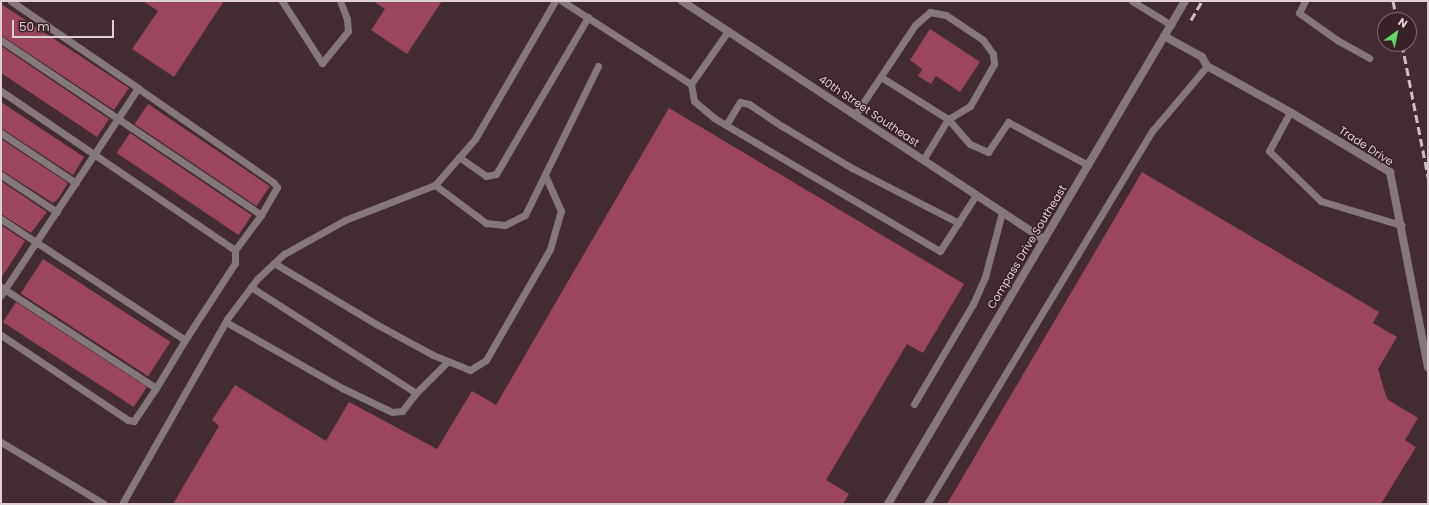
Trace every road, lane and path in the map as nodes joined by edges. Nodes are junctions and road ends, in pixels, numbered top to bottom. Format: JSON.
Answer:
{"nodes":[{"id":1,"x":11,"y":1,"type":"edge"},
{"id":2,"x":282,"y":1,"type":"edge"},
{"id":3,"x":340,"y":1,"type":"edge"},
{"id":4,"x":555,"y":1,"type":"edge"},
{"id":5,"x":562,"y":1,"type":"edge"},
{"id":6,"x":682,"y":1,"type":"edge"},
{"id":7,"x":1132,"y":1,"type":"edge"},
{"id":8,"x":1185,"y":1,"type":"edge"},
{"id":9,"x":1305,"y":1,"type":"edge"},
{"id":10,"x":588,"y":17,"type":"junction"},
{"id":11,"x":1171,"y":25,"type":"junction"},
{"id":12,"x":728,"y":31,"type":"junction"},
{"id":13,"x":1164,"y":36,"type":"junction"},
{"id":14,"x":1,"y":40,"type":"edge"},
{"id":15,"x":1369,"y":58,"type":"dead end"},
{"id":16,"x":598,"y":66,"type":"dead end"},
{"id":17,"x":1207,"y":66,"type":"junction"},
{"id":18,"x":881,"y":77,"type":"junction"},
{"id":19,"x":691,"y":84,"type":"junction"},
{"id":20,"x":138,"y":88,"type":"junction"},
{"id":21,"x":1,"y":91,"type":"edge"},
{"id":22,"x":1290,"y":112,"type":"junction"},
{"id":23,"x":855,"y":115,"type":"junction"},
{"id":24,"x":118,"y":119,"type":"junction"},
{"id":25,"x":948,"y":119,"type":"junction"},
{"id":26,"x":726,"y":125,"type":"junction"},
{"id":27,"x":1,"y":133,"type":"edge"},
{"id":28,"x":95,"y":154,"type":"junction"},
{"id":29,"x":459,"y":158,"type":"junction"},
{"id":30,"x":923,"y":160,"type":"junction"},
{"id":31,"x":1088,"y":165,"type":"junction"},
{"id":32,"x":1,"y":175,"type":"edge"},
{"id":33,"x":545,"y":175,"type":"junction"},
{"id":34,"x":76,"y":183,"type":"junction"},
{"id":35,"x":435,"y":185,"type":"junction"},
{"id":36,"x":976,"y":195,"type":"junction"},
{"id":37,"x":57,"y":212,"type":"junction"},
{"id":38,"x":1002,"y":212,"type":"junction"},
{"id":39,"x":261,"y":216,"type":"junction"},
{"id":40,"x":1,"y":219,"type":"edge"},
{"id":41,"x":959,"y":222,"type":"junction"},
{"id":42,"x":1401,"y":225,"type":"junction"},
{"id":43,"x":1044,"y":240,"type":"junction"},
{"id":44,"x":36,"y":242,"type":"junction"},
{"id":45,"x":235,"y":250,"type":"junction"},
{"id":46,"x":274,"y":263,"type":"junction"},
{"id":47,"x":251,"y":287,"type":"junction"},
{"id":48,"x":2,"y":291,"type":"edge"},
{"id":49,"x":226,"y":322,"type":"junction"},
{"id":50,"x":1,"y":335,"type":"edge"},
{"id":51,"x":185,"y":340,"type":"junction"},
{"id":52,"x":448,"y":361,"type":"junction"},
{"id":53,"x":1428,"y":367,"type":"edge"},
{"id":54,"x":156,"y":388,"type":"junction"},
{"id":55,"x":416,"y":393,"type":"junction"},
{"id":56,"x":914,"y":404,"type":"dead end"},
{"id":57,"x":1,"y":442,"type":"edge"},
{"id":58,"x":104,"y":504,"type":"edge"},
{"id":59,"x":122,"y":504,"type":"edge"},
{"id":60,"x":888,"y":504,"type":"edge"},
{"id":61,"x":927,"y":504,"type":"edge"}],
"edges":[{"from":1,"to":20,"type":"lane"},
{"from":2,"to":3,"type":"lane"},
{"from":4,"to":29,"type":"lane"},
{"from":5,"to":10,"type":"lane"},
{"from":6,"to":12,"type":"street","name":"40th Street Southeast"},
{"from":7,"to":11,"type":"lane"},
{"from":8,"to":11,"type":"street","name":"Compass Drive Southeast"},
{"from":9,"to":15,"type":"lane"},
{"from":10,"to":19,"type":"lane"},
{"from":10,"to":29,"type":"lane"},
{"from":11,"to":13,"type":"street","name":"Compass Drive Southeast"},
{"from":12,"to":19,"type":"lane"},
{"from":12,"to":23,"type":"street","name":"40th Street Southeast"},
{"from":13,"to":17,"type":"street","name":"Trade Drive"},
{"from":13,"to":31,"type":"street","name":"Compass Drive Southeast"},
{"from":14,"to":24,"type":"lane"},
{"from":16,"to":33,"type":"lane"},
{"from":17,"to":22,"type":"street","name":"Trade Drive"},
{"from":17,"to":61,"type":"lane"},
{"from":18,"to":23,"type":"lane"},
{"from":18,"to":25,"type":"lane"},
{"from":18,"to":25,"type":"lane"},
{"from":19,"to":26,"type":"lane"},
{"from":20,"to":24,"type":"lane"},
{"from":20,"to":39,"type":"lane"},
{"from":21,"to":28,"type":"lane"},
{"from":22,"to":42,"type":"street","name":"Trade Drive"},
{"from":22,"to":42,"type":"lane"},
{"from":23,"to":30,"type":"street","name":"40th Street Southeast"},
{"from":24,"to":28,"type":"lane"},
{"from":24,"to":39,"type":"lane"},
{"from":25,"to":30,"type":"lane"},
{"from":25,"to":31,"type":"lane"},
{"from":26,"to":41,"type":"lane"},
{"from":26,"to":41,"type":"lane"},
{"from":27,"to":34,"type":"lane"},
{"from":28,"to":34,"type":"lane"},
{"from":28,"to":45,"type":"lane"},
{"from":29,"to":35,"type":"lane"},
{"from":30,"to":36,"type":"street","name":"40th Street Southeast"},
{"from":31,"to":43,"type":"street","name":"Compass Drive Southeast"},
{"from":32,"to":37,"type":"lane"},
{"from":33,"to":35,"type":"lane"},
{"from":33,"to":52,"type":"lane"},
{"from":34,"to":37,"type":"lane"},
{"from":35,"to":46,"type":"lane"},
{"from":36,"to":38,"type":"street","name":"40th Street Southeast"},
{"from":36,"to":41,"type":"lane"},
{"from":37,"to":44,"type":"lane"},
{"from":38,"to":43,"type":"street","name":"40th Street Southeast"},
{"from":38,"to":56,"type":"lane"},
{"from":39,"to":45,"type":"lane"},
{"from":40,"to":44,"type":"lane"},
{"from":42,"to":53,"type":"street","name":"Trade Drive"},
{"from":43,"to":60,"type":"street","name":"Compass Drive Southeast"},
{"from":44,"to":48,"type":"lane"},
{"from":44,"to":51,"type":"lane"},
{"from":45,"to":51,"type":"lane"},
{"from":46,"to":47,"type":"lane"},
{"from":46,"to":52,"type":"lane"},
{"from":47,"to":49,"type":"lane"},
{"from":47,"to":55,"type":"lane"},
{"from":48,"to":54,"type":"lane"},
{"from":49,"to":55,"type":"lane"},
{"from":49,"to":59,"type":"lane"},
{"from":50,"to":54,"type":"lane"},
{"from":51,"to":54,"type":"lane"},
{"from":52,"to":55,"type":"lane"},
{"from":57,"to":58,"type":"lane"}]}
